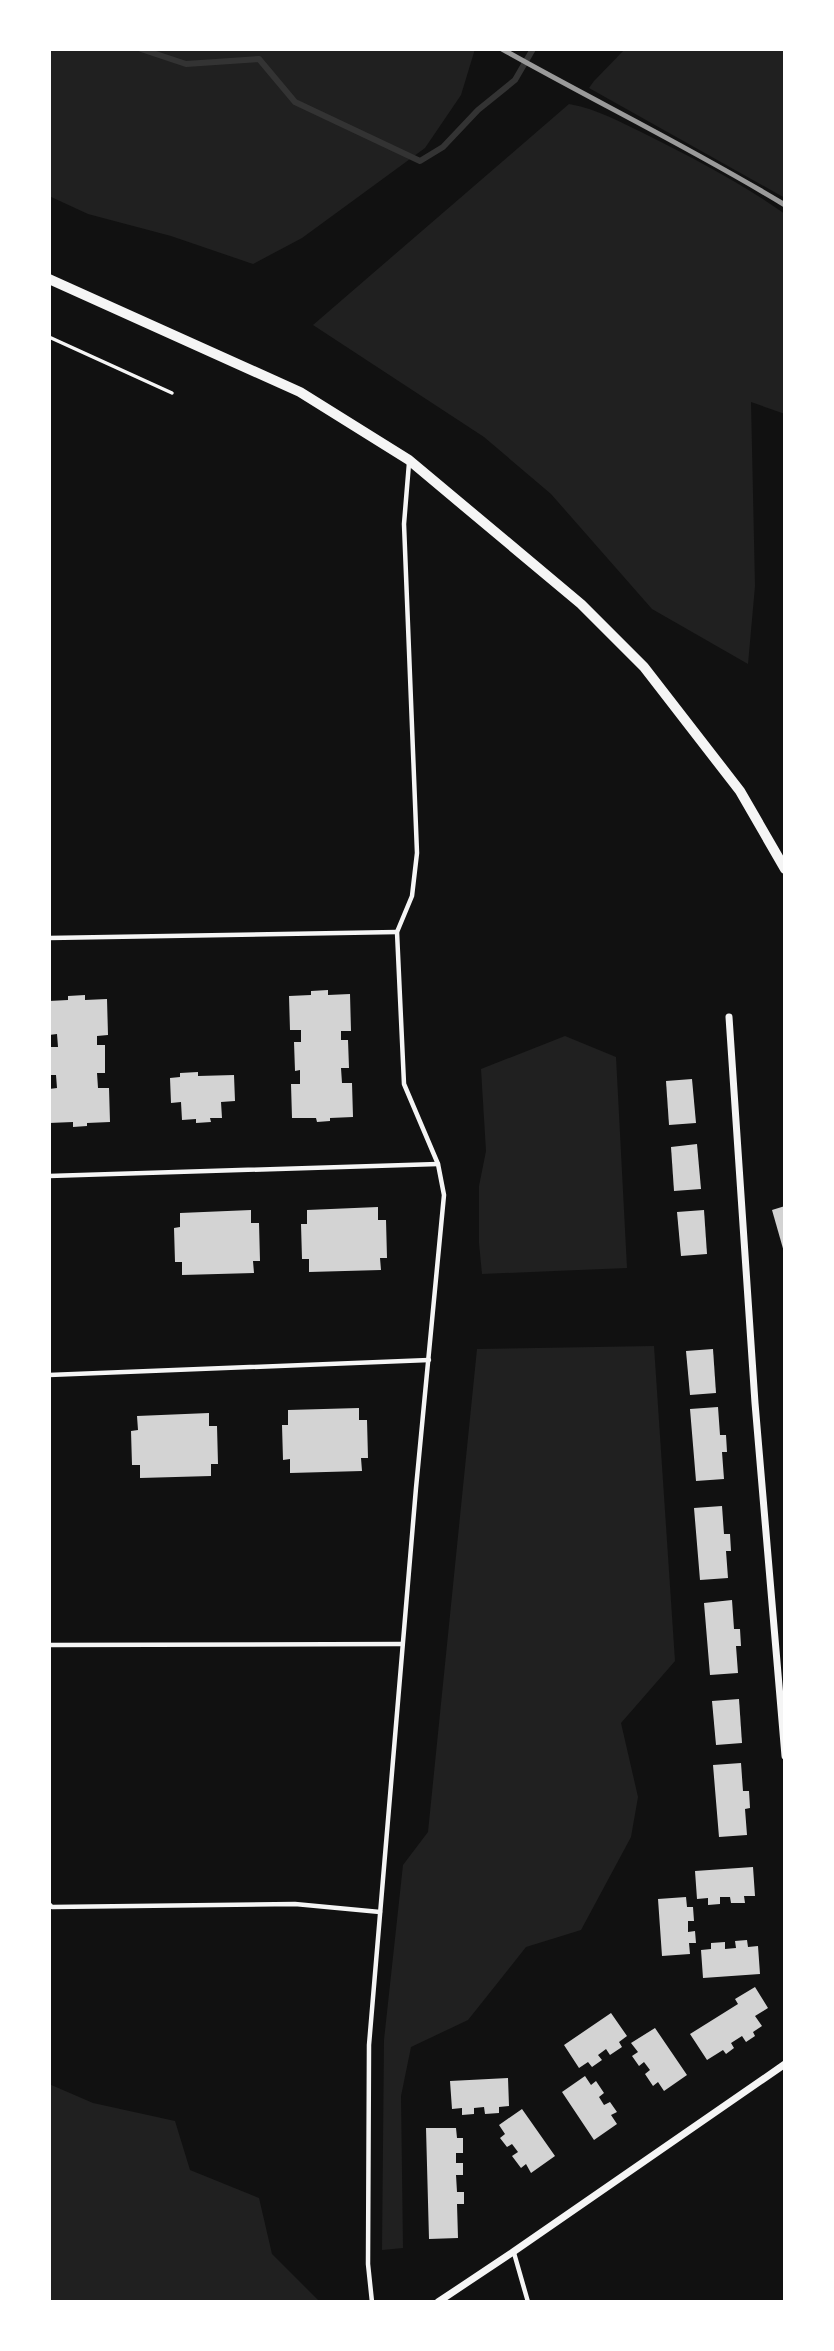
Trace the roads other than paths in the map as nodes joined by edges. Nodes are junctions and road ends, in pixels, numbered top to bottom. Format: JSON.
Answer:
{"nodes":[{"id":1,"x":49,"y":279,"type":"edge"},
{"id":2,"x":409,"y":460,"type":"junction"},
{"id":3,"x":785,"y":869,"type":"edge"},
{"id":4,"x":397,"y":932,"type":"junction"},
{"id":5,"x":49,"y":938,"type":"edge"},
{"id":6,"x":729,"y":1017,"type":"dead end"},
{"id":7,"x":438,"y":1164,"type":"junction"},
{"id":8,"x":49,"y":1176,"type":"edge"},
{"id":9,"x":429,"y":1360,"type":"junction"},
{"id":10,"x":49,"y":1375,"type":"edge"},
{"id":11,"x":402,"y":1644,"type":"junction"},
{"id":12,"x":49,"y":1645,"type":"edge"},
{"id":13,"x":785,"y":1756,"type":"edge"},
{"id":14,"x":49,"y":1904,"type":"edge"},
{"id":15,"x":380,"y":1912,"type":"junction"},
{"id":16,"x":785,"y":2064,"type":"edge"},
{"id":17,"x":513,"y":2252,"type":"junction"},
{"id":18,"x":372,"y":2302,"type":"edge"},
{"id":19,"x":438,"y":2302,"type":"edge"},
{"id":20,"x":528,"y":2302,"type":"edge"}],
"edges":[{"from":1,"to":2,"type":"street"},
{"from":2,"to":3,"type":"street"},
{"from":2,"to":4,"type":"lane"},
{"from":4,"to":5,"type":"lane"},
{"from":4,"to":7,"type":"lane"},
{"from":6,"to":13,"type":"street"},
{"from":7,"to":8,"type":"lane"},
{"from":7,"to":9,"type":"lane"},
{"from":9,"to":10,"type":"lane"},
{"from":9,"to":11,"type":"lane"},
{"from":11,"to":12,"type":"lane"},
{"from":11,"to":15,"type":"lane"},
{"from":14,"to":15,"type":"lane"},
{"from":15,"to":18,"type":"lane"},
{"from":16,"to":17,"type":"street"},
{"from":17,"to":19,"type":"street"},
{"from":17,"to":20,"type":"lane"}]}
